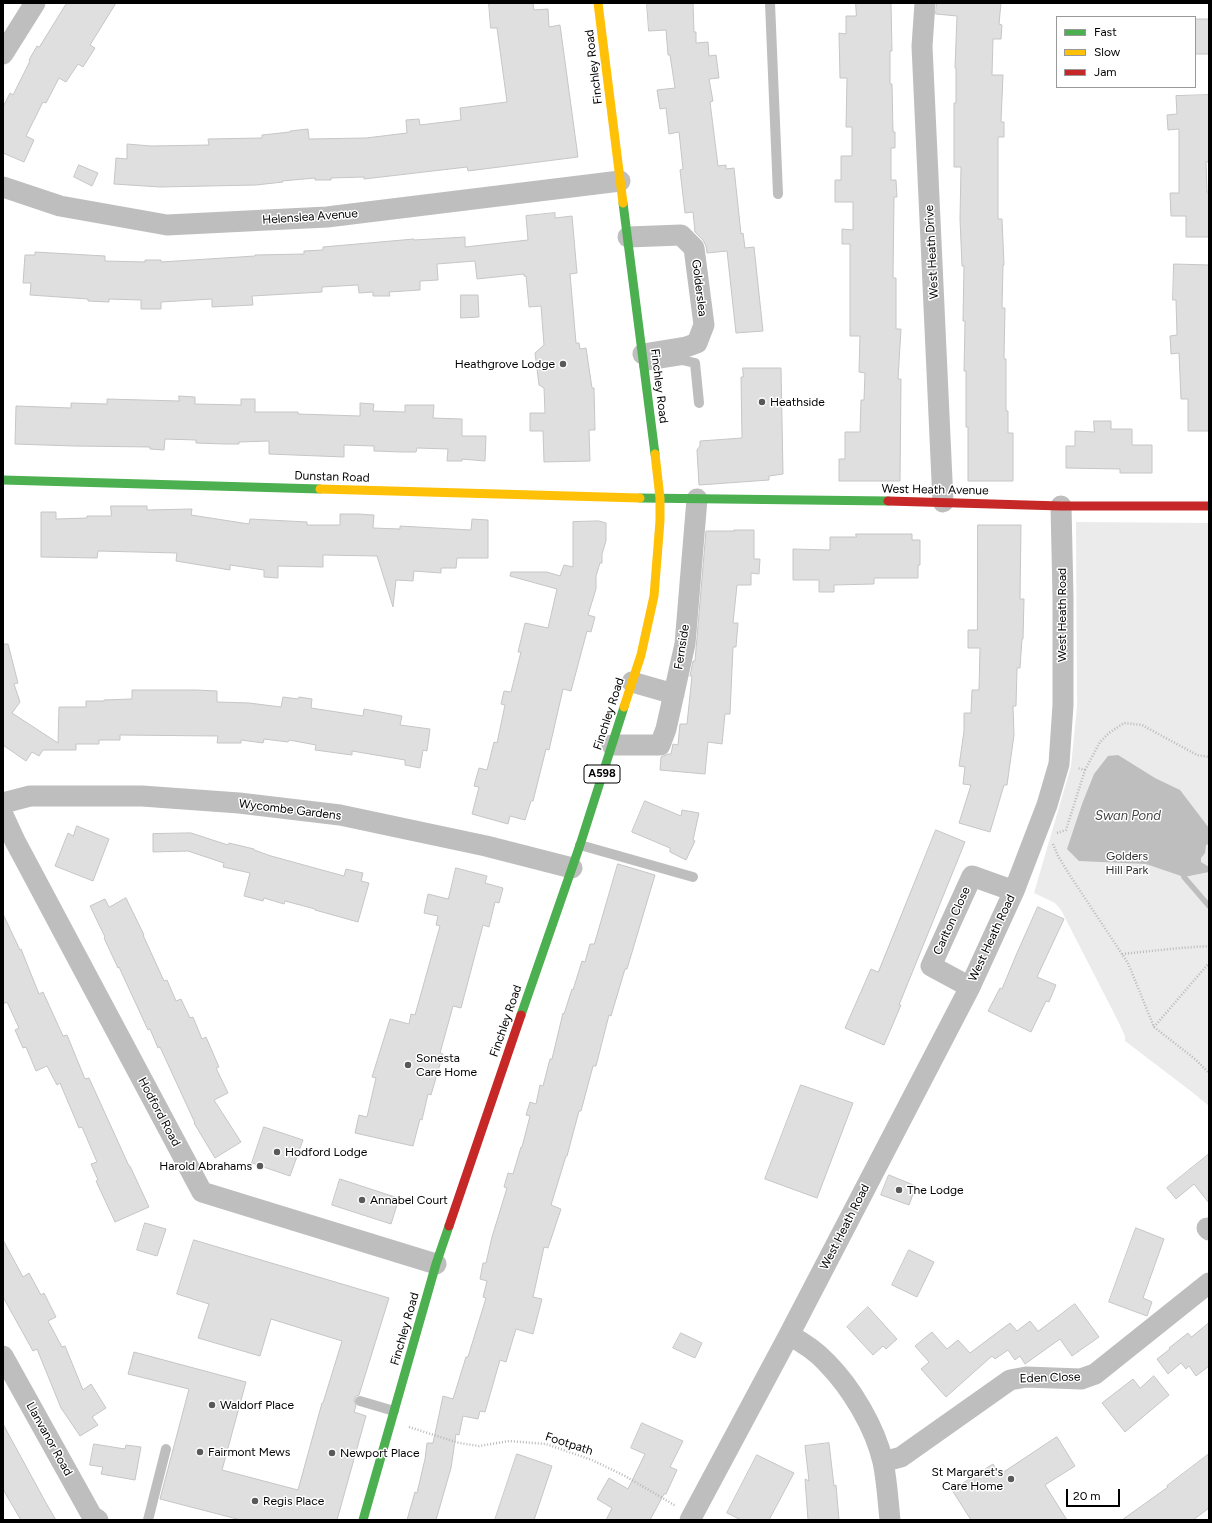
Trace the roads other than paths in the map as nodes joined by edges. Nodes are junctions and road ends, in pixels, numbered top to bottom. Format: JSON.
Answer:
{"nodes":[{"id":1,"x":18,"y":3,"type":"edge"},
{"id":2,"x":35,"y":3,"type":"edge"},
{"id":3,"x":598,"y":3,"type":"edge"},
{"id":4,"x":770,"y":3,"type":"edge"},
{"id":5,"x":925,"y":3,"type":"edge"},
{"id":6,"x":8,"y":46,"type":"edge"},
{"id":7,"x":620,"y":181,"type":"junction"},
{"id":8,"x":3,"y":187,"type":"edge"},
{"id":9,"x":778,"y":194,"type":"dead end"},
{"id":10,"x":628,"y":237,"type":"junction"},
{"id":11,"x":644,"y":360,"type":"junction"},
{"id":12,"x":699,"y":403,"type":"dead end"},
{"id":13,"x":3,"y":480,"type":"edge"},
{"id":14,"x":660,"y":498,"type":"junction"},
{"id":15,"x":697,"y":499,"type":"junction"},
{"id":16,"x":944,"y":502,"type":"junction"},
{"id":17,"x":1061,"y":506,"type":"junction"},
{"id":18,"x":1209,"y":506,"type":"edge"},
{"id":19,"x":632,"y":682,"type":"junction"},
{"id":20,"x":674,"y":694,"type":"junction"},
{"id":21,"x":612,"y":746,"type":"junction"},
{"id":22,"x":3,"y":802,"type":"edge"},
{"id":23,"x":3,"y":815,"type":"edge"},
{"id":24,"x":580,"y":845,"type":"junction"},
{"id":25,"x":572,"y":868,"type":"junction"},
{"id":26,"x":693,"y":877,"type":"dead end"},
{"id":27,"x":1014,"y":891,"type":"junction"},
{"id":28,"x":970,"y":987,"type":"junction"},
{"id":29,"x":436,"y":1264,"type":"junction"},
{"id":30,"x":1209,"y":1283,"type":"edge"},
{"id":31,"x":789,"y":1335,"type":"junction"},
{"id":32,"x":3,"y":1356,"type":"edge"},
{"id":33,"x":360,"y":1401,"type":"dead end"},
{"id":34,"x":394,"y":1411,"type":"junction"},
{"id":35,"x":166,"y":1449,"type":"dead end"},
{"id":36,"x":883,"y":1462,"type":"junction"},
{"id":37,"x":691,"y":1518,"type":"edge"},
{"id":38,"x":98,"y":1520,"type":"edge"},
{"id":39,"x":148,"y":1520,"type":"edge"},
{"id":40,"x":363,"y":1520,"type":"edge"},
{"id":41,"x":890,"y":1520,"type":"edge"}],
"edges":[{"from":1,"to":6,"type":"street"},
{"from":2,"to":6,"type":"street"},
{"from":3,"to":7,"type":"main road","name":"Finchley Road","number":"A598"},
{"from":4,"to":9,"type":"lane"},
{"from":5,"to":16,"type":"street","name":"West Heath Drive"},
{"from":7,"to":8,"type":"street","name":"Helenslea Avenue"},
{"from":7,"to":10,"type":"main road","name":"Finchley Road","number":"A598"},
{"from":10,"to":11,"type":"main road","name":"Finchley Road","number":"A598"},
{"from":10,"to":11,"type":"street","name":"Golderslea"},
{"from":11,"to":12,"type":"lane"},
{"from":11,"to":14,"type":"main road","name":"Finchley Road","number":"A598"},
{"from":13,"to":14,"type":"main road","name":"Dunstan Road"},
{"from":14,"to":15,"type":"main road","name":"West Heath Avenue"},
{"from":14,"to":19,"type":"main road","name":"Finchley Road","number":"A598"},
{"from":15,"to":16,"type":"main road","name":"West Heath Avenue"},
{"from":15,"to":20,"type":"street","name":"Fernside"},
{"from":16,"to":17,"type":"main road","name":"West Heath Avenue"},
{"from":17,"to":18,"type":"main road","name":"West Heath Avenue"},
{"from":17,"to":27,"type":"street","name":"West Heath Road"},
{"from":19,"to":20,"type":"street"},
{"from":19,"to":21,"type":"main road","name":"Finchley Road","number":"A598"},
{"from":20,"to":21,"type":"street","name":"Fernside"},
{"from":21,"to":24,"type":"main road","name":"Finchley Road","number":"A598"},
{"from":22,"to":25,"type":"street","name":"Wycombe Gardens"},
{"from":23,"to":29,"type":"street","name":"Hodford Road"},
{"from":24,"to":25,"type":"main road","name":"Finchley Road","number":"A598"},
{"from":24,"to":26,"type":"lane"},
{"from":25,"to":29,"type":"main road","name":"Finchley Road","number":"A598"},
{"from":27,"to":28,"type":"street","name":"West Heath Road"},
{"from":27,"to":28,"type":"street","name":"Carlton Close"},
{"from":28,"to":31,"type":"street","name":"West Heath Road"},
{"from":29,"to":34,"type":"main road","name":"Finchley Road","number":"A598"},
{"from":30,"to":36,"type":"street","name":"Eden Close"},
{"from":31,"to":36,"type":"street"},
{"from":31,"to":37,"type":"street","name":"West Heath Road"},
{"from":32,"to":38,"type":"street","name":"Llanvanor Road"},
{"from":33,"to":34,"type":"lane"},
{"from":34,"to":40,"type":"main road","name":"Finchley Road","number":"A598"},
{"from":35,"to":39,"type":"lane"},
{"from":36,"to":41,"type":"street"}]}
